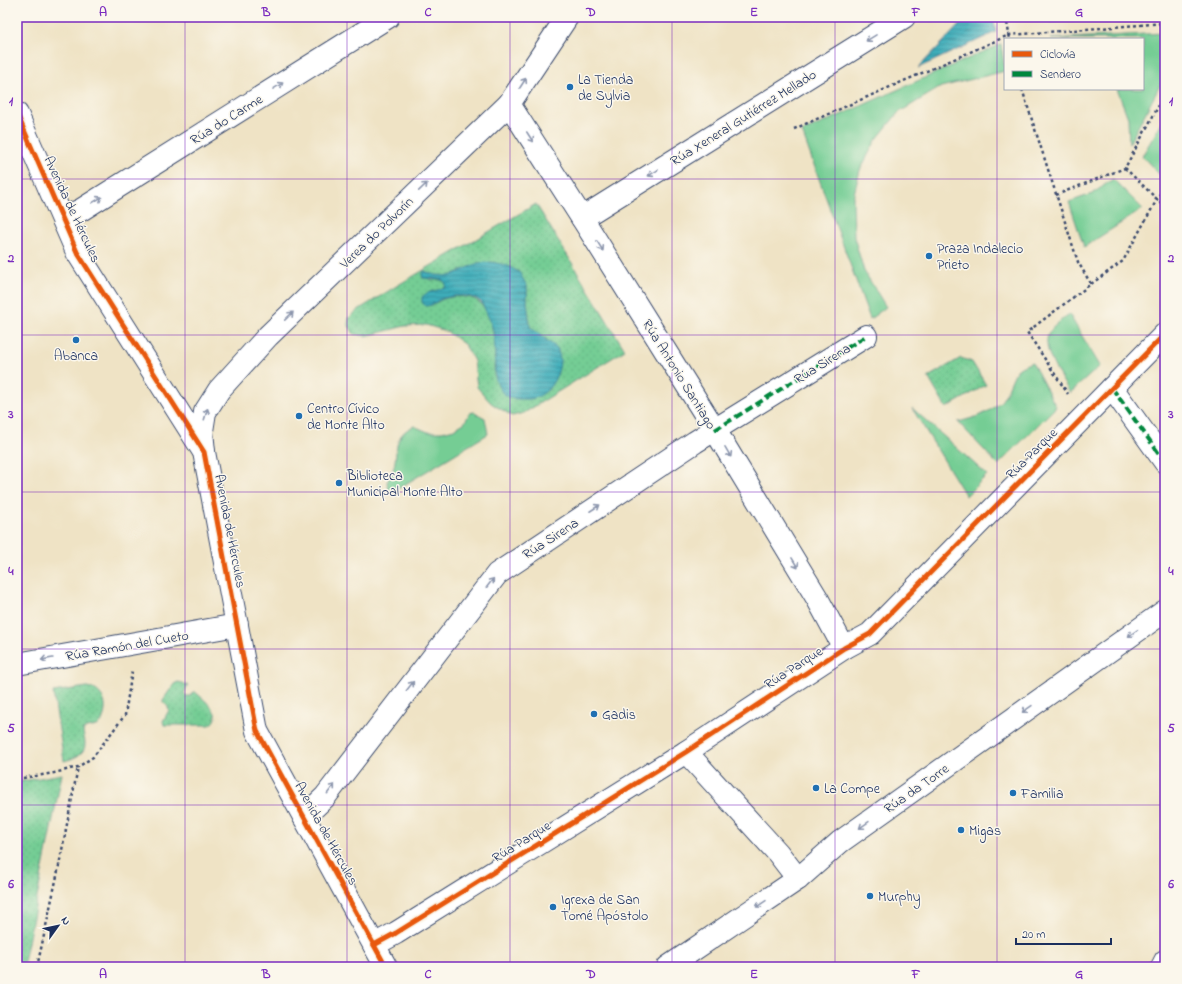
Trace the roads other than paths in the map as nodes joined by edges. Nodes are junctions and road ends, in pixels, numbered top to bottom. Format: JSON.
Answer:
{"nodes":[{"id":1,"x":388,"y":17,"type":"edge"},
{"id":2,"x":567,"y":17,"type":"edge"},
{"id":3,"x":904,"y":17,"type":"edge"},
{"id":4,"x":509,"y":104,"type":"junction"},
{"id":5,"x":17,"y":114,"type":"edge"},
{"id":6,"x":63,"y":218,"type":"junction"},
{"id":7,"x":582,"y":218,"type":"junction"},
{"id":8,"x":1165,"y":334,"type":"edge"},
{"id":9,"x":866,"y":336,"type":"dead end"},
{"id":10,"x":1112,"y":388,"type":"junction"},
{"id":11,"x":715,"y":430,"type":"junction"},
{"id":12,"x":204,"y":452,"type":"junction"},
{"id":13,"x":1165,"y":462,"type":"edge"},
{"id":14,"x":1165,"y":611,"type":"edge"},
{"id":15,"x":237,"y":626,"type":"junction"},
{"id":16,"x":844,"y":648,"type":"junction"},
{"id":17,"x":17,"y":664,"type":"edge"},
{"id":18,"x":686,"y":752,"type":"junction"},
{"id":19,"x":304,"y":817,"type":"junction"},
{"id":20,"x":798,"y":879,"type":"junction"},
{"id":21,"x":374,"y":945,"type":"junction"},
{"id":22,"x":1165,"y":961,"type":"edge"},
{"id":23,"x":386,"y":967,"type":"edge"},
{"id":24,"x":668,"y":967,"type":"edge"},
{"id":25,"x":1162,"y":967,"type":"edge"}],
"edges":[{"from":6,"to":1,"type":"street","name":"Rúa do Carme","one_way":true},
{"from":4,"to":2,"type":"street","name":"Verea do Polvorín","one_way":true},
{"from":3,"to":7,"type":"street","name":"Rúa Xeneral Gutiérrez Mellado","one_way":true},
{"from":4,"to":7,"type":"street","name":"Rúa Antonio Santiago","one_way":true},
{"from":12,"to":4,"type":"street","name":"Verea do Polvorín","one_way":true},
{"from":5,"to":6,"type":"street","name":"Avenida de Hércules"},
{"from":6,"to":12,"type":"street","name":"Avenida de Hércules"},
{"from":7,"to":11,"type":"street","name":"Rúa Antonio Santiago","one_way":true},
{"from":8,"to":10,"type":"street","name":"Rúa Parque"},
{"from":9,"to":11,"type":"street","name":"Rúa Sirena"},
{"from":10,"to":13,"type":"street"},
{"from":10,"to":16,"type":"street","name":"Rúa Parque"},
{"from":11,"to":16,"type":"street","name":"Rúa Antonio Santiago","one_way":true},
{"from":19,"to":11,"type":"street","name":"Rúa Sirena","one_way":true},
{"from":12,"to":15,"type":"street","name":"Avenida de Hércules"},
{"from":14,"to":20,"type":"street","name":"Rúa da Torre","one_way":true},
{"from":15,"to":17,"type":"street","name":"Rúa Ramón del Cueto","one_way":true},
{"from":15,"to":19,"type":"street","name":"Avenida de Hércules"},
{"from":16,"to":18,"type":"street","name":"Rúa Parque"},
{"from":18,"to":20,"type":"street"},
{"from":18,"to":21,"type":"street","name":"Rúa Parque"},
{"from":19,"to":21,"type":"street","name":"Avenida de Hércules"},
{"from":20,"to":24,"type":"street","name":"Rúa da Torre","one_way":true},
{"from":21,"to":23,"type":"street","name":"Avenida de Hércules"},
{"from":22,"to":25,"type":"street"}]}
